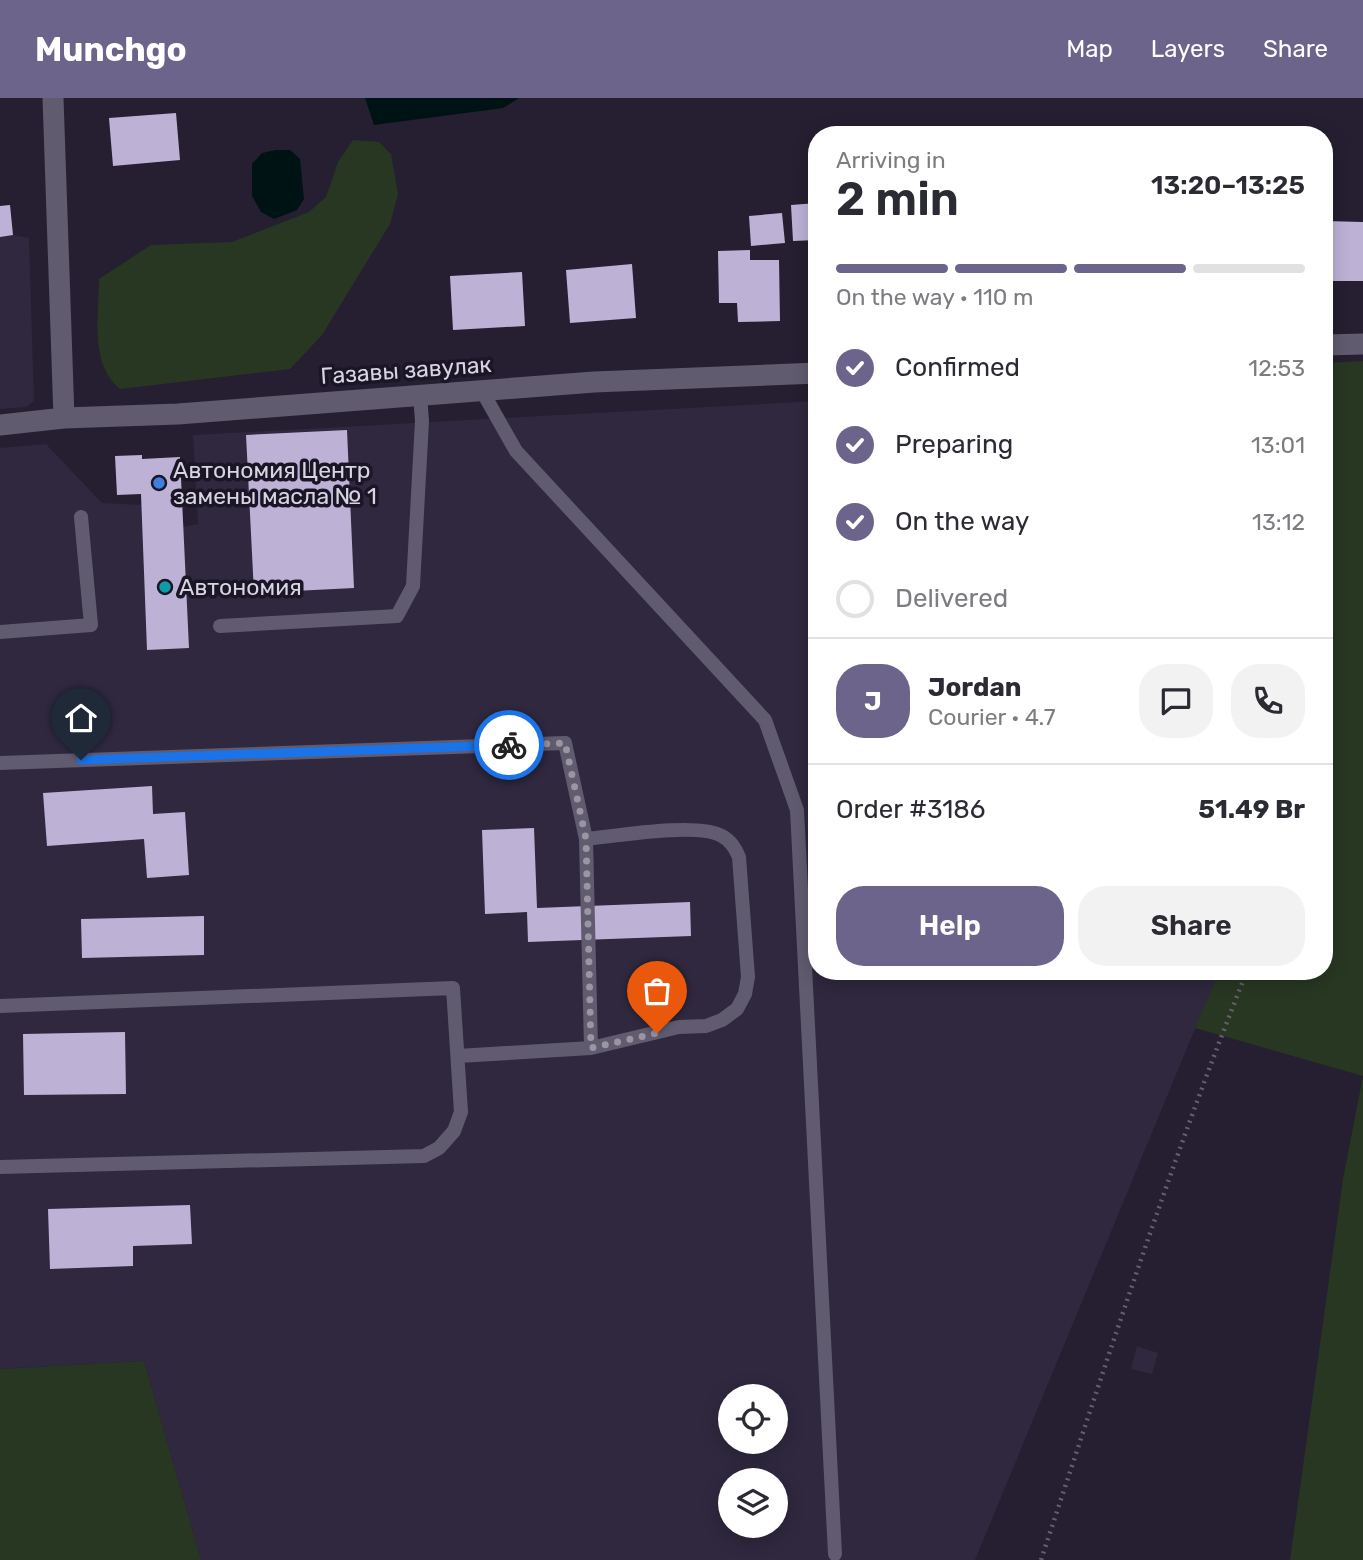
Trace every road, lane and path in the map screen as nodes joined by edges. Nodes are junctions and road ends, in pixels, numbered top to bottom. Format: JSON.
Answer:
{"nodes":[{"id":1,"x":53,"y":98,"type":"edge"},
{"id":2,"x":1363,"y":344,"type":"edge"},
{"id":3,"x":1333,"y":345,"type":"edge"},
{"id":4,"x":808,"y":373,"type":"edge"},
{"id":5,"x":482,"y":391,"type":"junction"},
{"id":6,"x":420,"y":395,"type":"junction"},
{"id":7,"x":64,"y":418,"type":"junction"},
{"id":8,"x":0,"y":425,"type":"edge"},
{"id":9,"x":81,"y":517,"type":"dead end"},
{"id":10,"x":220,"y":626,"type":"dead end"},
{"id":11,"x":0,"y":632,"type":"edge"},
{"id":12,"x":0,"y":763,"type":"edge"},
{"id":13,"x":586,"y":839,"type":"junction"},
{"id":14,"x":1243,"y":980,"type":"edge"},
{"id":15,"x":0,"y":1006,"type":"edge"},
{"id":16,"x":591,"y":1048,"type":"junction"},
{"id":17,"x":458,"y":1056,"type":"junction"},
{"id":18,"x":0,"y":1167,"type":"edge"},
{"id":19,"x":835,"y":1554,"type":"dead end"},
{"id":20,"x":1041,"y":1560,"type":"edge"}],
"edges":[{"from":1,"to":7,"type":"street"},
{"from":2,"to":3,"type":"street"},
{"from":4,"to":5,"type":"street","name":"Газавы завулак"},
{"from":5,"to":6,"type":"street","name":"Газавы завулак"},
{"from":5,"to":19,"type":"lane"},
{"from":6,"to":7,"type":"street","name":"Газавы завулак"},
{"from":6,"to":10,"type":"lane"},
{"from":7,"to":8,"type":"street","name":"Газавы завулак"},
{"from":9,"to":11,"type":"lane"},
{"from":12,"to":13,"type":"lane"},
{"from":13,"to":16,"type":"lane"},
{"from":13,"to":16,"type":"lane"},
{"from":14,"to":20,"type":"path"},
{"from":15,"to":17,"type":"lane"},
{"from":16,"to":17,"type":"lane"},
{"from":17,"to":18,"type":"lane"}]}
